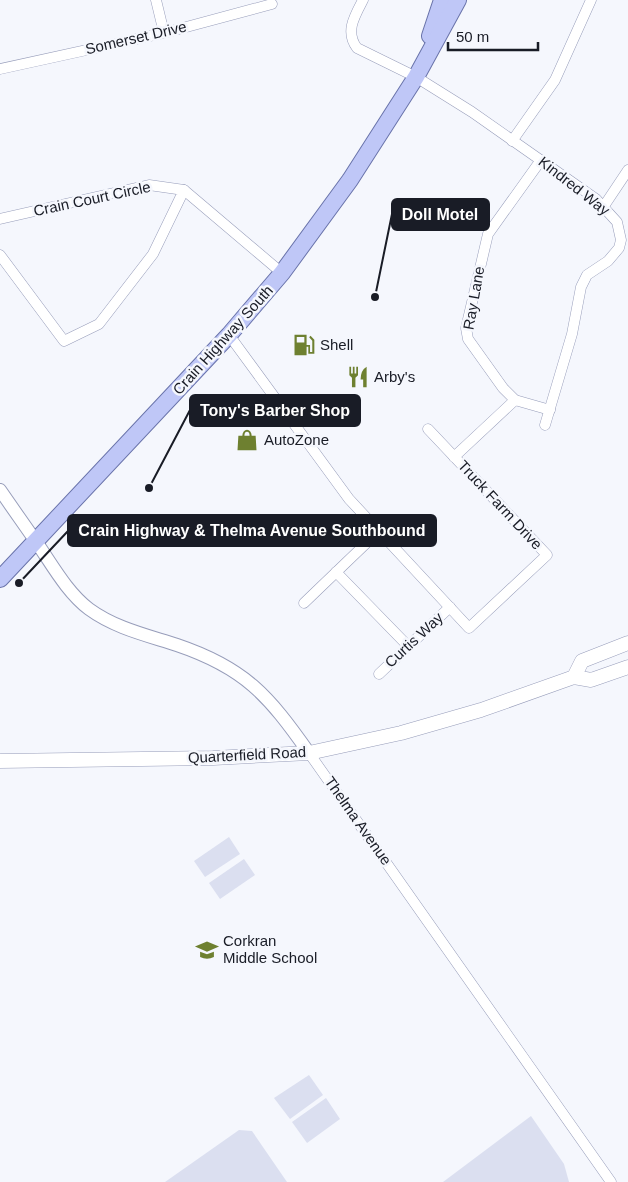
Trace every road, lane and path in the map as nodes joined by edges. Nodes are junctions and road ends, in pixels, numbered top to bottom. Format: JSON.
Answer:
{"nodes":[{"id":1,"x":156,"y":0,"type":"edge"},
{"id":2,"x":363,"y":0,"type":"edge"},
{"id":3,"x":442,"y":0,"type":"edge"},
{"id":4,"x":458,"y":0,"type":"edge"},
{"id":5,"x":591,"y":0,"type":"edge"},
{"id":6,"x":272,"y":4,"type":"dead end"},
{"id":7,"x":164,"y":33,"type":"junction"},
{"id":8,"x":0,"y":69,"type":"edge"},
{"id":9,"x":416,"y":77,"type":"junction"},
{"id":10,"x":512,"y":141,"type":"junction"},
{"id":11,"x":541,"y":160,"type":"junction"},
{"id":12,"x":628,"y":170,"type":"edge"},
{"id":13,"x":184,"y":190,"type":"junction"},
{"id":14,"x":604,"y":206,"type":"junction"},
{"id":15,"x":0,"y":219,"type":"edge"},
{"id":16,"x":0,"y":255,"type":"edge"},
{"id":17,"x":282,"y":273,"type":"junction"},
{"id":18,"x":229,"y":335,"type":"junction"},
{"id":19,"x":515,"y":400,"type":"junction"},
{"id":20,"x":550,"y":410,"type":"junction"},
{"id":21,"x":545,"y":425,"type":"dead end"},
{"id":22,"x":428,"y":429,"type":"dead end"},
{"id":23,"x":454,"y":456,"type":"junction"},
{"id":24,"x":0,"y":490,"type":"edge"},
{"id":25,"x":378,"y":531,"type":"junction"},
{"id":26,"x":36,"y":542,"type":"junction"},
{"id":27,"x":336,"y":572,"type":"junction"},
{"id":28,"x":0,"y":579,"type":"edge"},
{"id":29,"x":304,"y":602,"type":"dead end"},
{"id":30,"x":450,"y":607,"type":"junction"},
{"id":31,"x":628,"y":642,"type":"edge"},
{"id":32,"x":408,"y":646,"type":"junction"},
{"id":33,"x":628,"y":666,"type":"edge"},
{"id":34,"x":379,"y":674,"type":"dead end"},
{"id":35,"x":574,"y":676,"type":"junction"},
{"id":36,"x":309,"y":753,"type":"junction"},
{"id":37,"x":0,"y":761,"type":"edge"},
{"id":38,"x":611,"y":1182,"type":"edge"}],
"edges":[{"from":1,"to":7,"type":"street"},
{"from":2,"to":9,"type":"street","name":"Kindred Way"},
{"from":3,"to":9,"type":"main road"},
{"from":4,"to":9,"type":"main road"},
{"from":5,"to":10,"type":"street"},
{"from":6,"to":7,"type":"street","name":"Somerset Drive"},
{"from":7,"to":8,"type":"street","name":"Somerset Drive"},
{"from":9,"to":10,"type":"street","name":"Kindred Way"},
{"from":9,"to":17,"type":"main road","name":"Crain Highway South"},
{"from":10,"to":11,"type":"street","name":"Kindred Way"},
{"from":11,"to":14,"type":"street","name":"Kindred Way"},
{"from":11,"to":19,"type":"street","name":"Ray Lane"},
{"from":12,"to":14,"type":"street"},
{"from":13,"to":15,"type":"street","name":"Crain Court Circle"},
{"from":13,"to":16,"type":"street"},
{"from":13,"to":17,"type":"street"},
{"from":14,"to":20,"type":"street","name":"Kindred Way"},
{"from":17,"to":18,"type":"main road","name":"Crain Highway South"},
{"from":18,"to":25,"type":"street","name":"Truck Farm Drive"},
{"from":18,"to":26,"type":"main road","name":"Crain Highway South"},
{"from":19,"to":20,"type":"street"},
{"from":19,"to":23,"type":"street"},
{"from":20,"to":21,"type":"street","name":"Kindred Way"},
{"from":22,"to":23,"type":"street","name":"Truck Farm Drive"},
{"from":23,"to":30,"type":"street","name":"Truck Farm Drive"},
{"from":24,"to":26,"type":"street","name":"Thelma Avenue"},
{"from":25,"to":27,"type":"street"},
{"from":25,"to":30,"type":"street","name":"Truck Farm Drive"},
{"from":26,"to":28,"type":"main road","name":"Crain Highway South"},
{"from":26,"to":36,"type":"street","name":"Thelma Avenue"},
{"from":27,"to":29,"type":"street"},
{"from":27,"to":32,"type":"street"},
{"from":30,"to":32,"type":"street","name":"Curtis Way"},
{"from":31,"to":35,"type":"main road","name":"Quarterfield Road"},
{"from":32,"to":34,"type":"street","name":"Curtis Way"},
{"from":33,"to":35,"type":"main road","name":"Quarterfield Road"},
{"from":35,"to":36,"type":"main road","name":"Quarterfield Road"},
{"from":36,"to":37,"type":"main road","name":"Quarterfield Road"},
{"from":36,"to":38,"type":"street","name":"Thelma Avenue"}]}
